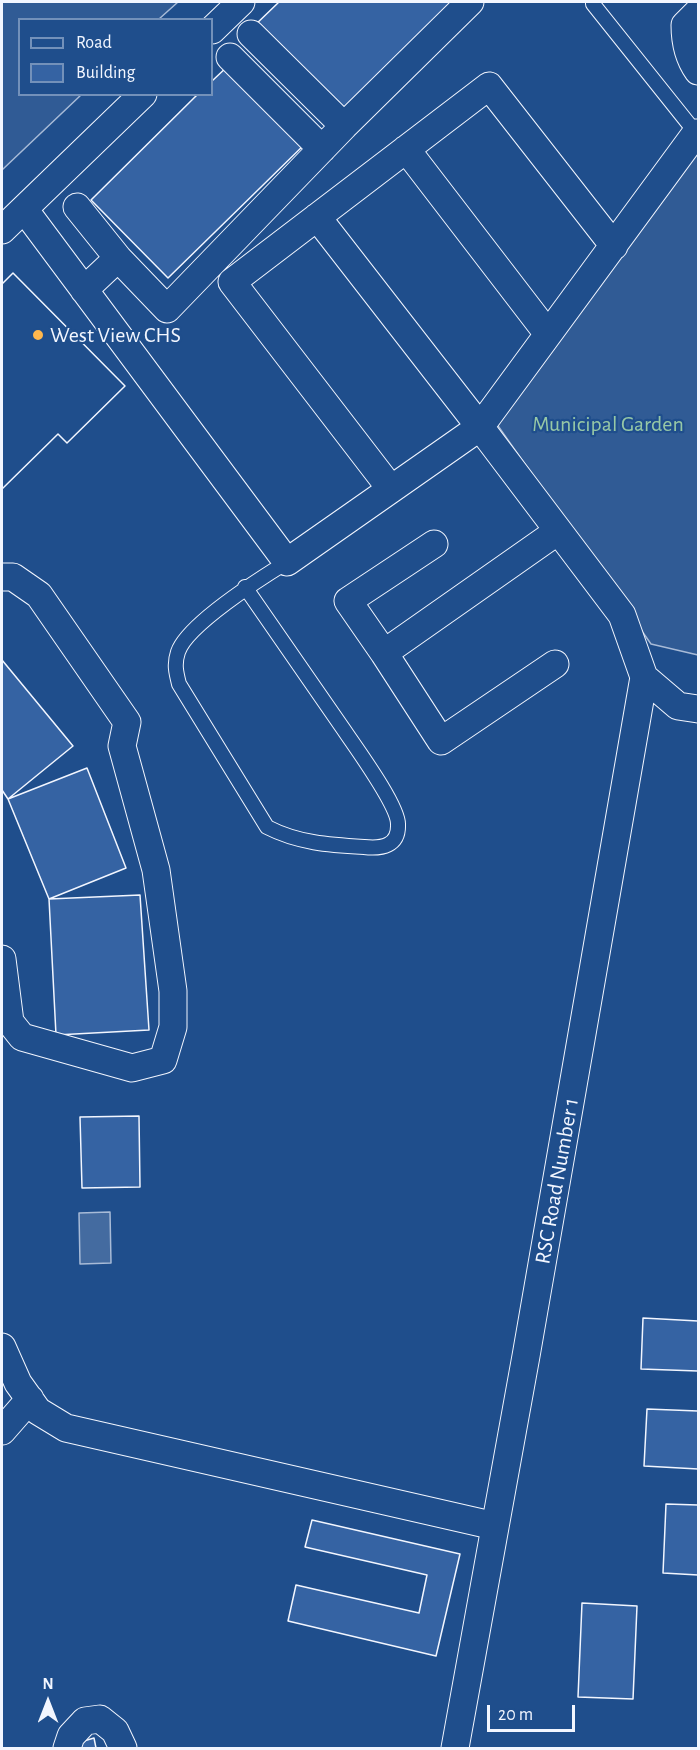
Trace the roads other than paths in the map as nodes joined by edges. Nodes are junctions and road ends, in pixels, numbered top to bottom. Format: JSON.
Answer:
{"nodes":[{"id":1,"x":241,"y":2,"type":"edge"},
{"id":2,"x":470,"y":2,"type":"edge"},
{"id":3,"x":593,"y":4,"type":"dead end"},
{"id":4,"x":699,"y":12,"type":"edge"},
{"id":5,"x":213,"y":29,"type":"edge"},
{"id":6,"x":251,"y":34,"type":"dead end"},
{"id":7,"x":230,"y":57,"type":"dead end"},
{"id":8,"x":699,"y":71,"type":"edge"},
{"id":9,"x":141,"y":96,"type":"edge"},
{"id":10,"x":344,"y":126,"type":"junction"},
{"id":11,"x":697,"y":133,"type":"edge"},
{"id":12,"x":322,"y":149,"type":"junction"},
{"id":13,"x":406,"y":149,"type":"junction"},
{"id":14,"x":76,"y":207,"type":"dead end"},
{"id":15,"x":24,"y":209,"type":"junction"},
{"id":16,"x":317,"y":217,"type":"junction"},
{"id":17,"x":2,"y":230,"type":"edge"},
{"id":18,"x":614,"y":246,"type":"junction"},
{"id":19,"x":118,"y":258,"type":"junction"},
{"id":20,"x":84,"y":290,"type":"junction"},
{"id":21,"x":548,"y":334,"type":"junction"},
{"id":22,"x":480,"y":427,"type":"junction"},
{"id":23,"x":391,"y":489,"type":"junction"},
{"id":24,"x":558,"y":531,"type":"junction"},
{"id":25,"x":434,"y":544,"type":"dead end"},
{"id":26,"x":287,"y":561,"type":"junction"},
{"id":27,"x":2,"y":576,"type":"edge"},
{"id":28,"x":245,"y":587,"type":"junction"},
{"id":29,"x":384,"y":653,"type":"junction"},
{"id":30,"x":555,"y":664,"type":"dead end"},
{"id":31,"x":644,"y":677,"type":"junction"},
{"id":32,"x":699,"y":709,"type":"edge"},
{"id":33,"x":2,"y":959,"type":"edge"},
{"id":34,"x":2,"y":1347,"type":"edge"},
{"id":35,"x":30,"y":1400,"type":"junction"},
{"id":36,"x":2,"y":1431,"type":"edge"},
{"id":37,"x":495,"y":1526,"type":"junction"},
{"id":38,"x":67,"y":1749,"type":"edge"},
{"id":39,"x":123,"y":1749,"type":"edge"},
{"id":40,"x":456,"y":1749,"type":"edge"}],
"edges":[{"from":1,"to":5,"type":"street"},
{"from":2,"to":10,"type":"street"},
{"from":3,"to":11,"type":"lane"},
{"from":4,"to":8,"type":"street"},
{"from":6,"to":10,"type":"street"},
{"from":7,"to":12,"type":"street"},
{"from":9,"to":15,"type":"street"},
{"from":10,"to":12,"type":"street"},
{"from":11,"to":18,"type":"street"},
{"from":12,"to":19,"type":"street"},
{"from":13,"to":16,"type":"street"},
{"from":13,"to":18,"type":"street"},
{"from":13,"to":21,"type":"street"},
{"from":14,"to":19,"type":"street"},
{"from":15,"to":17,"type":"street"},
{"from":15,"to":20,"type":"street"},
{"from":16,"to":22,"type":"street"},
{"from":16,"to":23,"type":"street"},
{"from":18,"to":21,"type":"street"},
{"from":19,"to":20,"type":"street"},
{"from":20,"to":26,"type":"street"},
{"from":21,"to":22,"type":"street"},
{"from":22,"to":23,"type":"street"},
{"from":22,"to":24,"type":"street"},
{"from":23,"to":26,"type":"street"},
{"from":24,"to":29,"type":"street"},
{"from":24,"to":31,"type":"street"},
{"from":25,"to":29,"type":"street"},
{"from":26,"to":28,"type":"lane"},
{"from":27,"to":33,"type":"street"},
{"from":28,"to":28,"type":"lane"},
{"from":29,"to":30,"type":"street"},
{"from":31,"to":32,"type":"street"},
{"from":31,"to":37,"type":"street","name":"RSC Road Number 1"},
{"from":34,"to":35,"type":"street"},
{"from":35,"to":36,"type":"street"},
{"from":35,"to":37,"type":"street"},
{"from":37,"to":40,"type":"street","name":"RSC Road Number 1"},
{"from":38,"to":39,"type":"street"}]}
